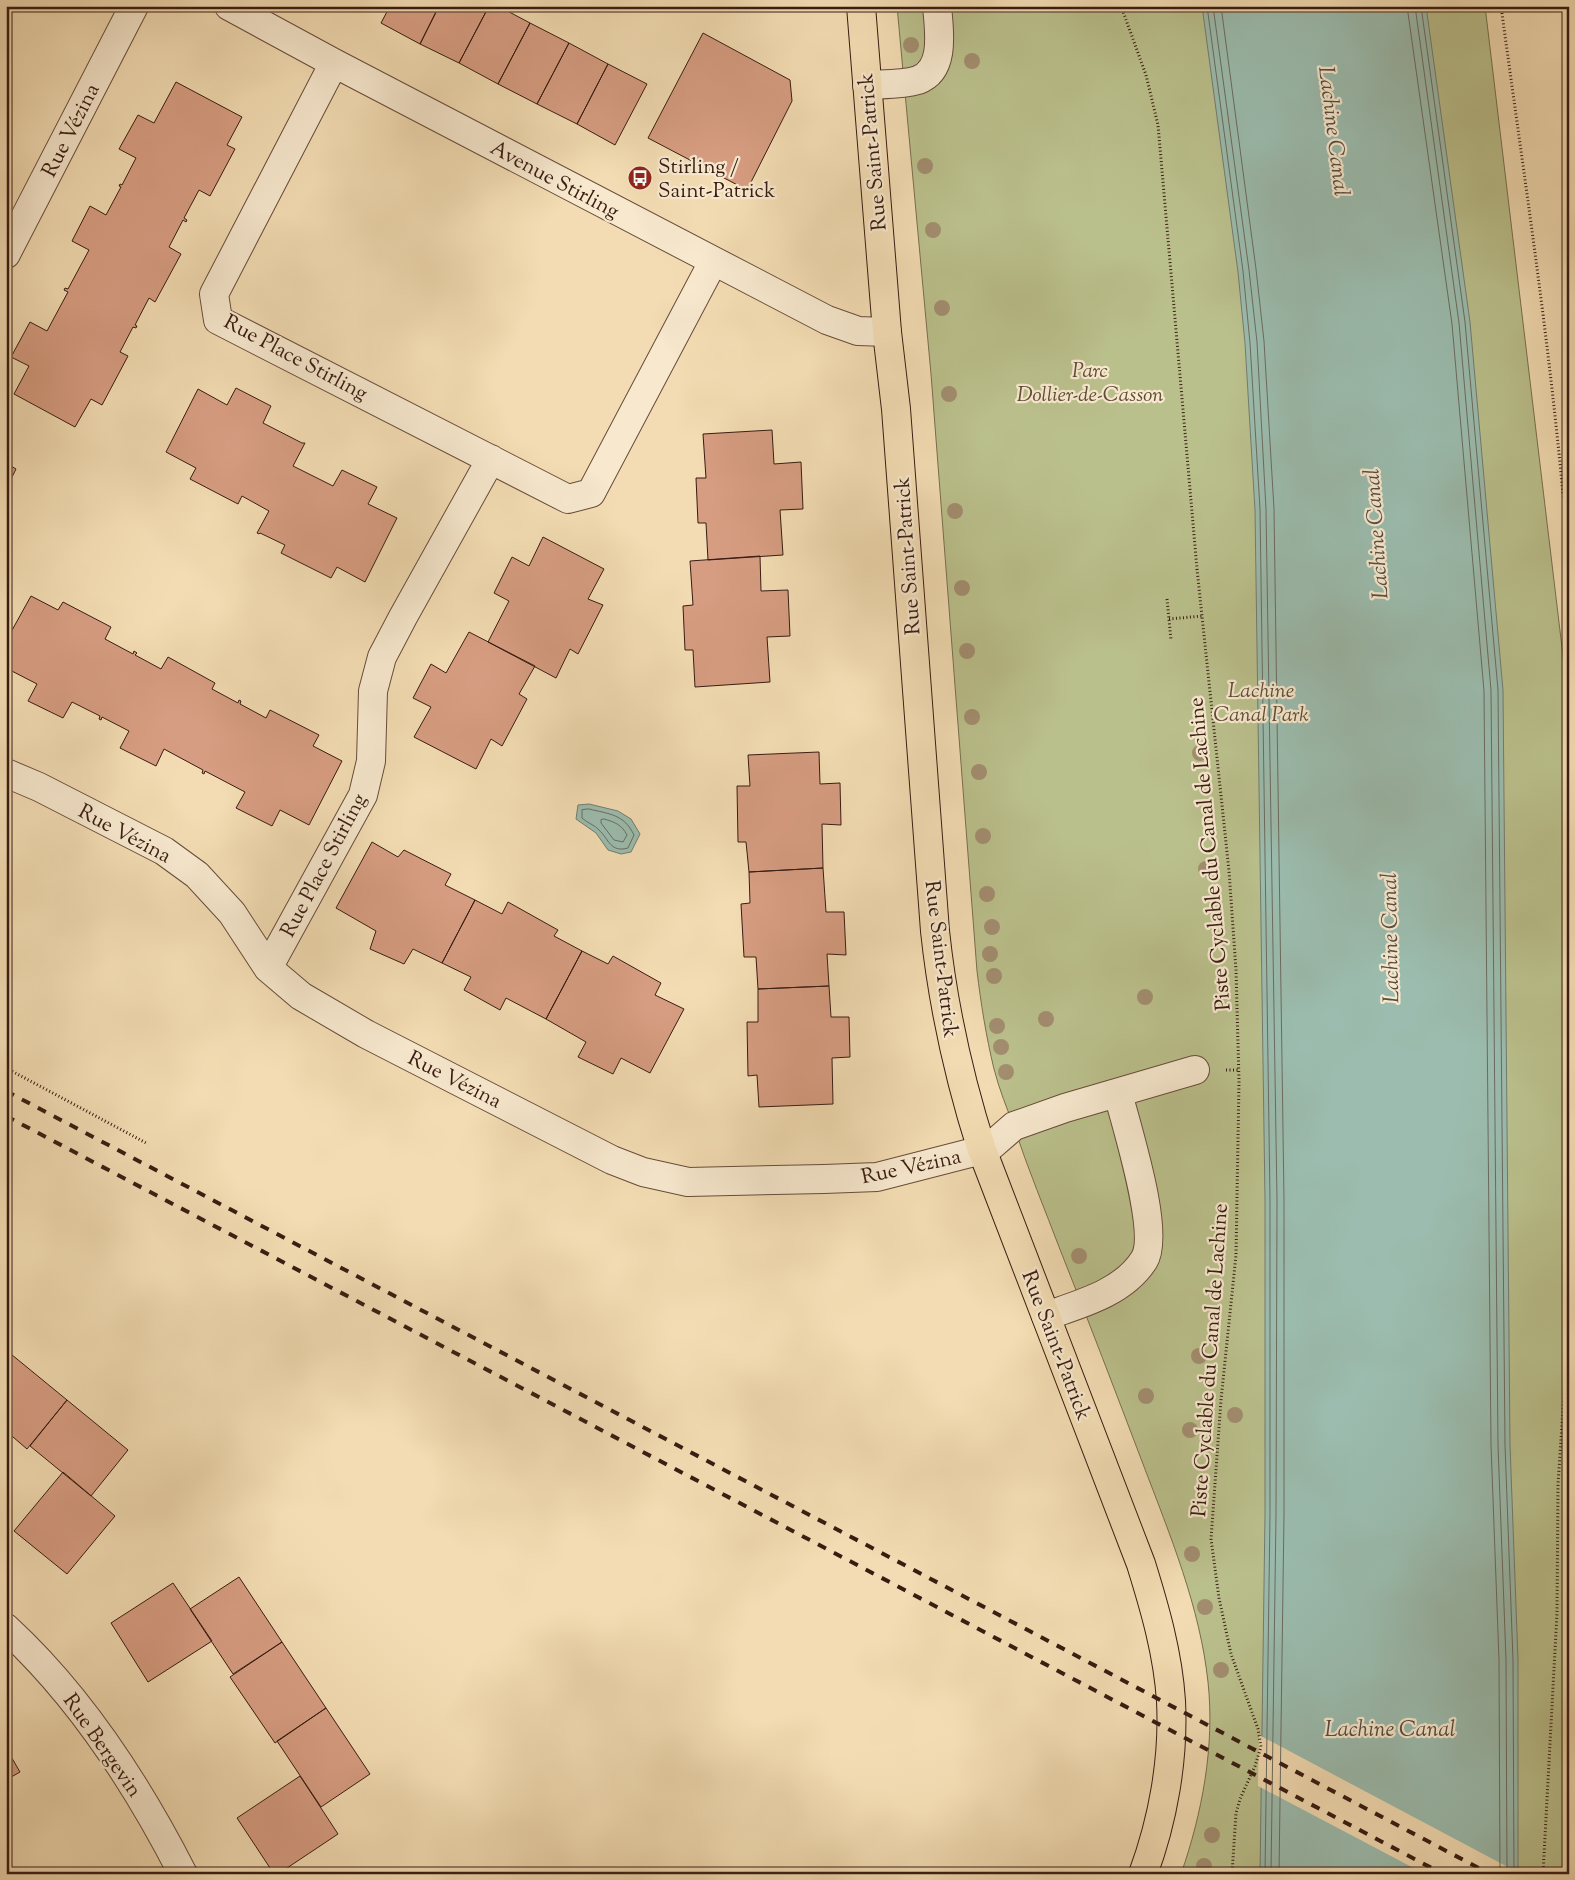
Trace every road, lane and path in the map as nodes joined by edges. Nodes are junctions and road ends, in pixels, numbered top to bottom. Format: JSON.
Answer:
{"nodes":[{"id":1,"x":134,"y":6,"type":"edge"},
{"id":2,"x":229,"y":6,"type":"edge"},
{"id":3,"x":861,"y":6,"type":"edge"},
{"id":4,"x":938,"y":6,"type":"edge"},
{"id":5,"x":1121,"y":6,"type":"edge"},
{"id":6,"x":1501,"y":6,"type":"edge"},
{"id":7,"x":334,"y":63,"type":"junction"},
{"id":8,"x":867,"y":85,"type":"junction"},
{"id":9,"x":6,"y":254,"type":"edge"},
{"id":10,"x":713,"y":262,"type":"junction"},
{"id":11,"x":887,"y":332,"type":"junction"},
{"id":12,"x":491,"y":458,"type":"junction"},
{"id":13,"x":1569,"y":501,"type":"edge"},
{"id":14,"x":1167,"y":599,"type":"dead end"},
{"id":15,"x":1202,"y":616,"type":"junction"},
{"id":16,"x":1169,"y":619,"type":"junction"},
{"id":17,"x":1171,"y":640,"type":"dead end"},
{"id":18,"x":6,"y":773,"type":"edge"},
{"id":19,"x":268,"y":968,"type":"junction"},
{"id":20,"x":6,"y":1068,"type":"edge"},
{"id":21,"x":1195,"y":1070,"type":"dead end"},
{"id":22,"x":1118,"y":1093,"type":"junction"},
{"id":23,"x":148,"y":1144,"type":"dead end"},
{"id":24,"x":982,"y":1150,"type":"junction"},
{"id":25,"x":1046,"y":1316,"type":"junction"},
{"id":26,"x":1569,"y":1320,"type":"edge"},
{"id":27,"x":6,"y":1628,"type":"edge"},
{"id":28,"x":183,"y":1874,"type":"edge"},
{"id":29,"x":1143,"y":1874,"type":"edge"},
{"id":30,"x":1232,"y":1874,"type":"edge"},
{"id":31,"x":1543,"y":1874,"type":"edge"}],
"edges":[{"from":1,"to":9,"type":"street","name":"Rue Vézina"},
{"from":2,"to":7,"type":"street","name":"Avenue Stirling"},
{"from":3,"to":8,"type":"main road","name":"Rue Saint-Patrick"},
{"from":4,"to":8,"type":"street"},
{"from":5,"to":15,"type":"path","name":"Piste Cyclable du Canal de Lachine"},
{"from":6,"to":13,"type":"path"},
{"from":7,"to":10,"type":"street","name":"Avenue Stirling"},
{"from":7,"to":12,"type":"street","name":"Rue Place Stirling"},
{"from":8,"to":11,"type":"main road","name":"Rue Saint-Patrick"},
{"from":10,"to":11,"type":"street","name":"Avenue Stirling"},
{"from":10,"to":12,"type":"street","name":"Rue Place Stirling"},
{"from":11,"to":24,"type":"main road","name":"Rue Saint-Patrick"},
{"from":12,"to":19,"type":"street","name":"Rue Place Stirling"},
{"from":14,"to":16,"type":"path"},
{"from":15,"to":16,"type":"path"},
{"from":15,"to":30,"type":"path","name":"Piste Cyclable du Canal de Lachine"},
{"from":16,"to":17,"type":"path"},
{"from":18,"to":19,"type":"street","name":"Rue Vézina"},
{"from":19,"to":24,"type":"street","name":"Rue Vézina"},
{"from":20,"to":23,"type":"path"},
{"from":21,"to":22,"type":"street","name":"Rue Vézina"},
{"from":22,"to":24,"type":"street","name":"Rue Vézina"},
{"from":22,"to":25,"type":"street"},
{"from":24,"to":25,"type":"main road","name":"Rue Saint-Patrick"},
{"from":25,"to":29,"type":"main road","name":"Rue Saint-Patrick"},
{"from":26,"to":31,"type":"path"},
{"from":27,"to":28,"type":"street","name":"Rue Bergevin"}]}
